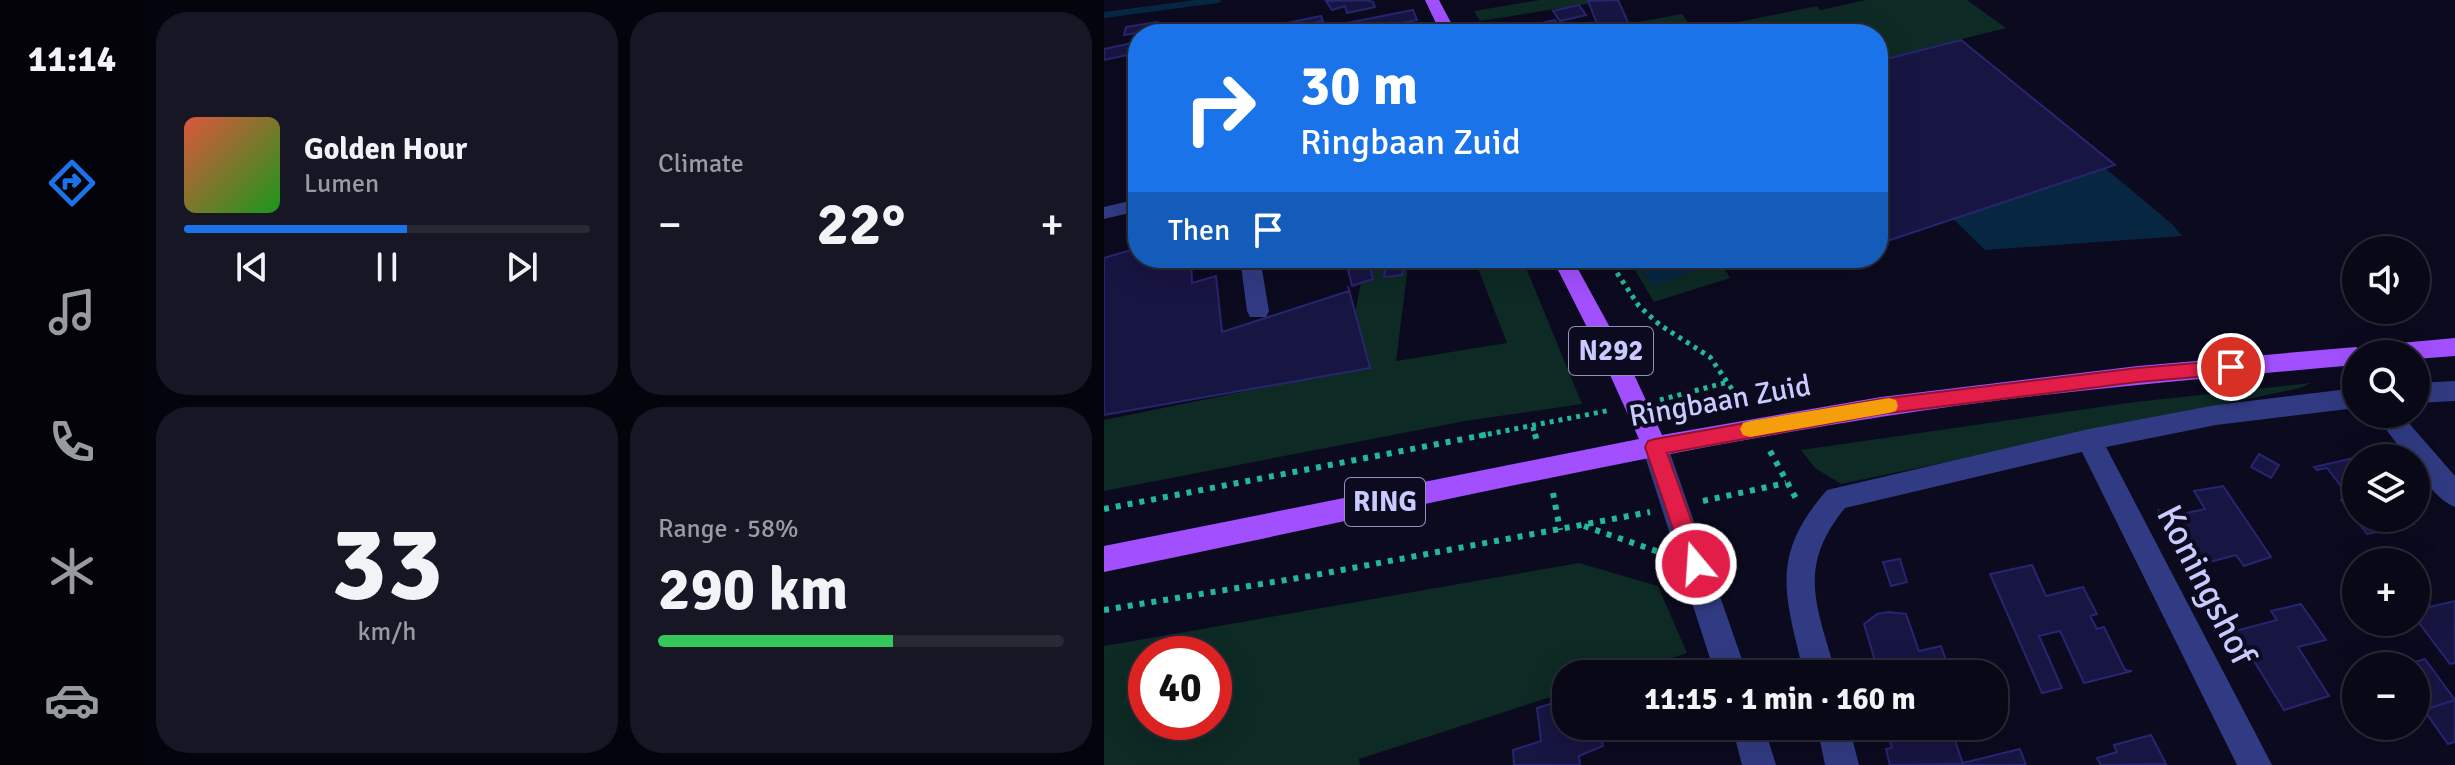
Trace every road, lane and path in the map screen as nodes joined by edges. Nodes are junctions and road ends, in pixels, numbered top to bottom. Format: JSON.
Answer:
{"nodes":[{"id":1,"x":1432,"y":0,"type":"edge"},
{"id":2,"x":1444,"y":24,"type":"edge"},
{"id":3,"x":1128,"y":207,"type":"edge"},
{"id":4,"x":1104,"y":213,"type":"edge"},
{"id":5,"x":1252,"y":268,"type":"edge"},
{"id":6,"x":1567,"y":268,"type":"edge"},
{"id":7,"x":1614,"y":268,"type":"edge"},
{"id":8,"x":1258,"y":311,"type":"dead end"},
{"id":9,"x":2455,"y":347,"type":"edge"},
{"id":10,"x":2430,"y":349,"type":"edge"},
{"id":11,"x":2342,"y":357,"type":"edge"},
{"id":12,"x":2455,"y":391,"type":"edge"},
{"id":13,"x":2430,"y":392,"type":"edge"},
{"id":14,"x":2342,"y":400,"type":"edge"},
{"id":15,"x":1636,"y":405,"type":"junction"},
{"id":16,"x":2398,"y":428,"type":"edge"},
{"id":17,"x":2089,"y":440,"type":"junction"},
{"id":18,"x":1655,"y":447,"type":"junction"},
{"id":19,"x":1786,"y":483,"type":"dead end"},
{"id":20,"x":2455,"y":495,"type":"edge"},
{"id":21,"x":1677,"y":507,"type":"junction"},
{"id":22,"x":1104,"y":509,"type":"edge"},
{"id":23,"x":1583,"y":526,"type":"junction"},
{"id":24,"x":1104,"y":559,"type":"edge"},
{"id":25,"x":1696,"y":564,"type":"junction"},
{"id":26,"x":1104,"y":610,"type":"edge"},
{"id":27,"x":1727,"y":660,"type":"edge"},
{"id":28,"x":1817,"y":660,"type":"edge"},
{"id":29,"x":1752,"y":740,"type":"edge"},
{"id":30,"x":1836,"y":740,"type":"edge"},
{"id":31,"x":1759,"y":765,"type":"edge"},
{"id":32,"x":1842,"y":765,"type":"edge"},
{"id":33,"x":2255,"y":765,"type":"edge"}],
"edges":[{"from":1,"to":2,"type":"main road"},
{"from":3,"to":4,"type":"street"},
{"from":5,"to":8,"type":"street"},
{"from":6,"to":15,"type":"main road","number":"N292"},
{"from":7,"to":15,"type":"path","name":"Ringbaan Zuid"},
{"from":9,"to":10,"type":"main road"},
{"from":11,"to":18,"type":"main road","name":"Ringbaan Zuid","number":"RING"},
{"from":12,"to":13,"type":"street"},
{"from":14,"to":17,"type":"street"},
{"from":15,"to":18,"type":"main road","number":"N292"},
{"from":15,"to":22,"type":"path","name":"Ringbaan Zuid"},
{"from":16,"to":20,"type":"street"},
{"from":17,"to":28,"type":"street"},
{"from":17,"to":33,"type":"street","name":"Koningshof"},
{"from":18,"to":21,"type":"street"},
{"from":18,"to":24,"type":"main road","name":"Ringbaan Zuid","number":"RING"},
{"from":19,"to":21,"type":"path"},
{"from":21,"to":23,"type":"path"},
{"from":21,"to":25,"type":"street"},
{"from":23,"to":25,"type":"path"},
{"from":23,"to":26,"type":"path"},
{"from":25,"to":27,"type":"street"},
{"from":29,"to":31,"type":"street"},
{"from":30,"to":32,"type":"street"}]}
